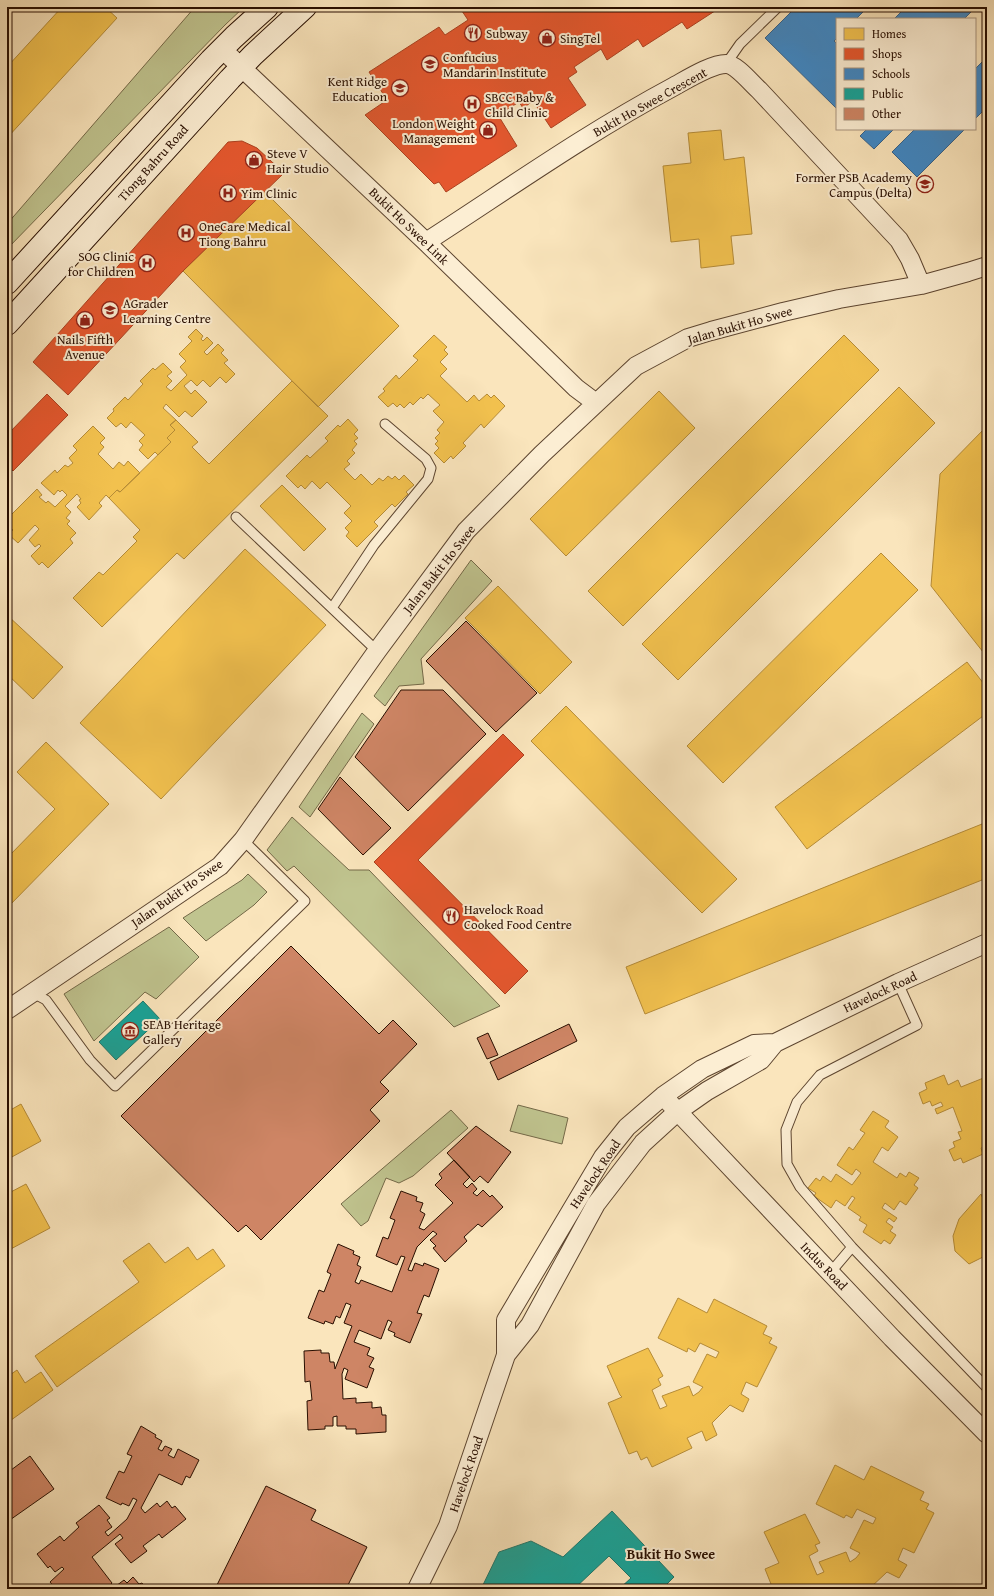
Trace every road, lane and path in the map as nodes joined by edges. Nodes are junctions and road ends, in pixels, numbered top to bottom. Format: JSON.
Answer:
{"nodes":[{"id":1,"x":267,"y":7,"type":"edge"},
{"id":2,"x":305,"y":7,"type":"edge"},
{"id":3,"x":778,"y":7,"type":"edge"},
{"id":4,"x":222,"y":49,"type":"junction"},
{"id":5,"x":726,"y":64,"type":"junction"},
{"id":6,"x":241,"y":67,"type":"junction"},
{"id":7,"x":426,"y":242,"type":"junction"},
{"id":8,"x":987,"y":266,"type":"edge"},
{"id":9,"x":7,"y":283,"type":"edge"},
{"id":10,"x":921,"y":284,"type":"junction"},
{"id":11,"x":7,"y":324,"type":"edge"},
{"id":12,"x":596,"y":403,"type":"junction"},
{"id":13,"x":385,"y":424,"type":"dead end"},
{"id":14,"x":236,"y":517,"type":"dead end"},
{"id":15,"x":332,"y":608,"type":"junction"},
{"id":16,"x":377,"y":652,"type":"junction"},
{"id":17,"x":243,"y":840,"type":"junction"},
{"id":18,"x":987,"y":943,"type":"edge"},
{"id":19,"x":898,"y":983,"type":"junction"},
{"id":20,"x":31,"y":992,"type":"junction"},
{"id":21,"x":7,"y":1010,"type":"edge"},
{"id":22,"x":775,"y":1043,"type":"junction"},
{"id":23,"x":663,"y":1096,"type":"junction"},
{"id":24,"x":677,"y":1112,"type":"junction"},
{"id":25,"x":852,"y":1247,"type":"junction"},
{"id":26,"x":830,"y":1273,"type":"junction"},
{"id":27,"x":506,"y":1355,"type":"junction"},
{"id":28,"x":987,"y":1388,"type":"edge"},
{"id":29,"x":987,"y":1434,"type":"edge"},
{"id":30,"x":417,"y":1589,"type":"edge"}],
"edges":[{"from":1,"to":4,"type":"main road","name":"Tiong Bahru Road"},
{"from":2,"to":6,"type":"main road","name":"Tiong Bahru Road"},
{"from":3,"to":5,"type":"lane"},
{"from":4,"to":6,"type":"street","name":"Bukit Ho Swee Link"},
{"from":4,"to":9,"type":"main road","name":"Tiong Bahru Road"},
{"from":5,"to":7,"type":"street","name":"Bukit Ho Swee Crescent"},
{"from":5,"to":10,"type":"street"},
{"from":6,"to":7,"type":"street","name":"Bukit Ho Swee Link"},
{"from":6,"to":11,"type":"main road","name":"Tiong Bahru Road"},
{"from":7,"to":12,"type":"street","name":"Bukit Ho Swee Link"},
{"from":8,"to":10,"type":"street","name":"Jalan Bukit Ho Swee"},
{"from":10,"to":12,"type":"street","name":"Jalan Bukit Ho Swee"},
{"from":12,"to":16,"type":"street","name":"Jalan Bukit Ho Swee"},
{"from":13,"to":15,"type":"lane"},
{"from":14,"to":15,"type":"lane"},
{"from":15,"to":16,"type":"lane"},
{"from":16,"to":17,"type":"street","name":"Jalan Bukit Ho Swee"},
{"from":17,"to":20,"type":"street","name":"Jalan Bukit Ho Swee"},
{"from":17,"to":20,"type":"lane"},
{"from":18,"to":19,"type":"street","name":"Havelock Road"},
{"from":19,"to":22,"type":"street","name":"Havelock Road"},
{"from":19,"to":25,"type":"lane"},
{"from":20,"to":21,"type":"street","name":"Jalan Bukit Ho Swee"},
{"from":22,"to":23,"type":"street","name":"Havelock Road"},
{"from":22,"to":24,"type":"street","name":"Havelock Road"},
{"from":23,"to":24,"type":"street","name":"Indus Road"},
{"from":23,"to":27,"type":"street","name":"Havelock Road"},
{"from":24,"to":26,"type":"street","name":"Indus Road"},
{"from":24,"to":27,"type":"street","name":"Havelock Road"},
{"from":25,"to":26,"type":"lane"},
{"from":25,"to":28,"type":"lane"},
{"from":26,"to":29,"type":"street","name":"Indus Road"},
{"from":27,"to":30,"type":"street","name":"Havelock Road"}]}
